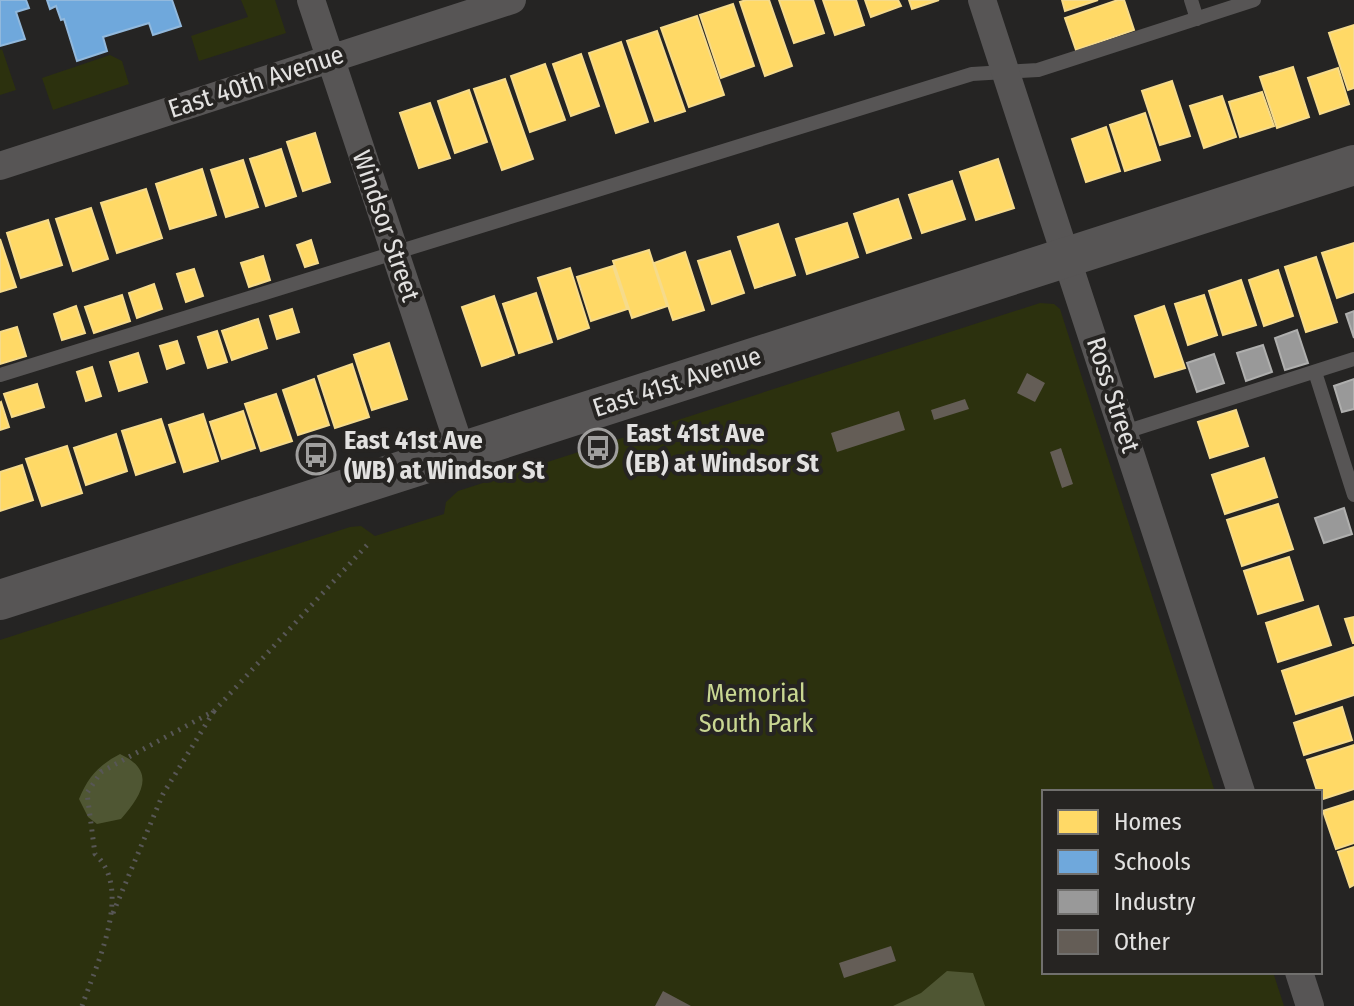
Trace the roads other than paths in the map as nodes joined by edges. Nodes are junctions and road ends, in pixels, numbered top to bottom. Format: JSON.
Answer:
{"nodes":[{"id":1,"x":311,"y":0,"type":"edge"},
{"id":2,"x":512,"y":0,"type":"edge"},
{"id":3,"x":982,"y":0,"type":"edge"},
{"id":4,"x":1191,"y":0,"type":"edge"},
{"id":5,"x":1254,"y":0,"type":"edge"},
{"id":6,"x":1197,"y":19,"type":"junction"},
{"id":7,"x":330,"y":58,"type":"junction"},
{"id":8,"x":1004,"y":71,"type":"junction"},
{"id":9,"x":1354,"y":165,"type":"edge"},
{"id":10,"x":0,"y":166,"type":"edge"},
{"id":11,"x":396,"y":255,"type":"junction"},
{"id":12,"x":1066,"y":257,"type":"junction"},
{"id":13,"x":1354,"y":359,"type":"edge"},
{"id":14,"x":1315,"y":372,"type":"junction"},
{"id":15,"x":0,"y":375,"type":"edge"},
{"id":16,"x":1125,"y":432,"type":"junction"},
{"id":17,"x":461,"y":451,"type":"junction"},
{"id":18,"x":1354,"y":495,"type":"edge"},
{"id":19,"x":0,"y":600,"type":"edge"},
{"id":20,"x":1240,"y":790,"type":"edge"},
{"id":21,"x":1300,"y":974,"type":"edge"},
{"id":22,"x":1310,"y":1006,"type":"edge"}],
"edges":[{"from":1,"to":7,"type":"street","name":"Windsor Street"},
{"from":2,"to":7,"type":"street","name":"East 40th Avenue"},
{"from":3,"to":8,"type":"street","name":"Ross Street"},
{"from":4,"to":6,"type":"lane"},
{"from":5,"to":6,"type":"lane"},
{"from":6,"to":8,"type":"lane"},
{"from":7,"to":10,"type":"street","name":"East 40th Avenue"},
{"from":7,"to":11,"type":"street","name":"Windsor Street"},
{"from":8,"to":11,"type":"lane"},
{"from":8,"to":12,"type":"street","name":"Ross Street"},
{"from":9,"to":12,"type":"main road","name":"East 41st Avenue"},
{"from":11,"to":15,"type":"lane"},
{"from":11,"to":17,"type":"street","name":"Windsor Street"},
{"from":12,"to":16,"type":"street","name":"Ross Street"},
{"from":12,"to":17,"type":"main road","name":"East 41st Avenue"},
{"from":13,"to":14,"type":"lane"},
{"from":14,"to":16,"type":"lane"},
{"from":14,"to":18,"type":"lane"},
{"from":16,"to":20,"type":"street","name":"Ross Street"},
{"from":17,"to":19,"type":"main road","name":"East 41st Avenue"},
{"from":21,"to":22,"type":"street"}]}
